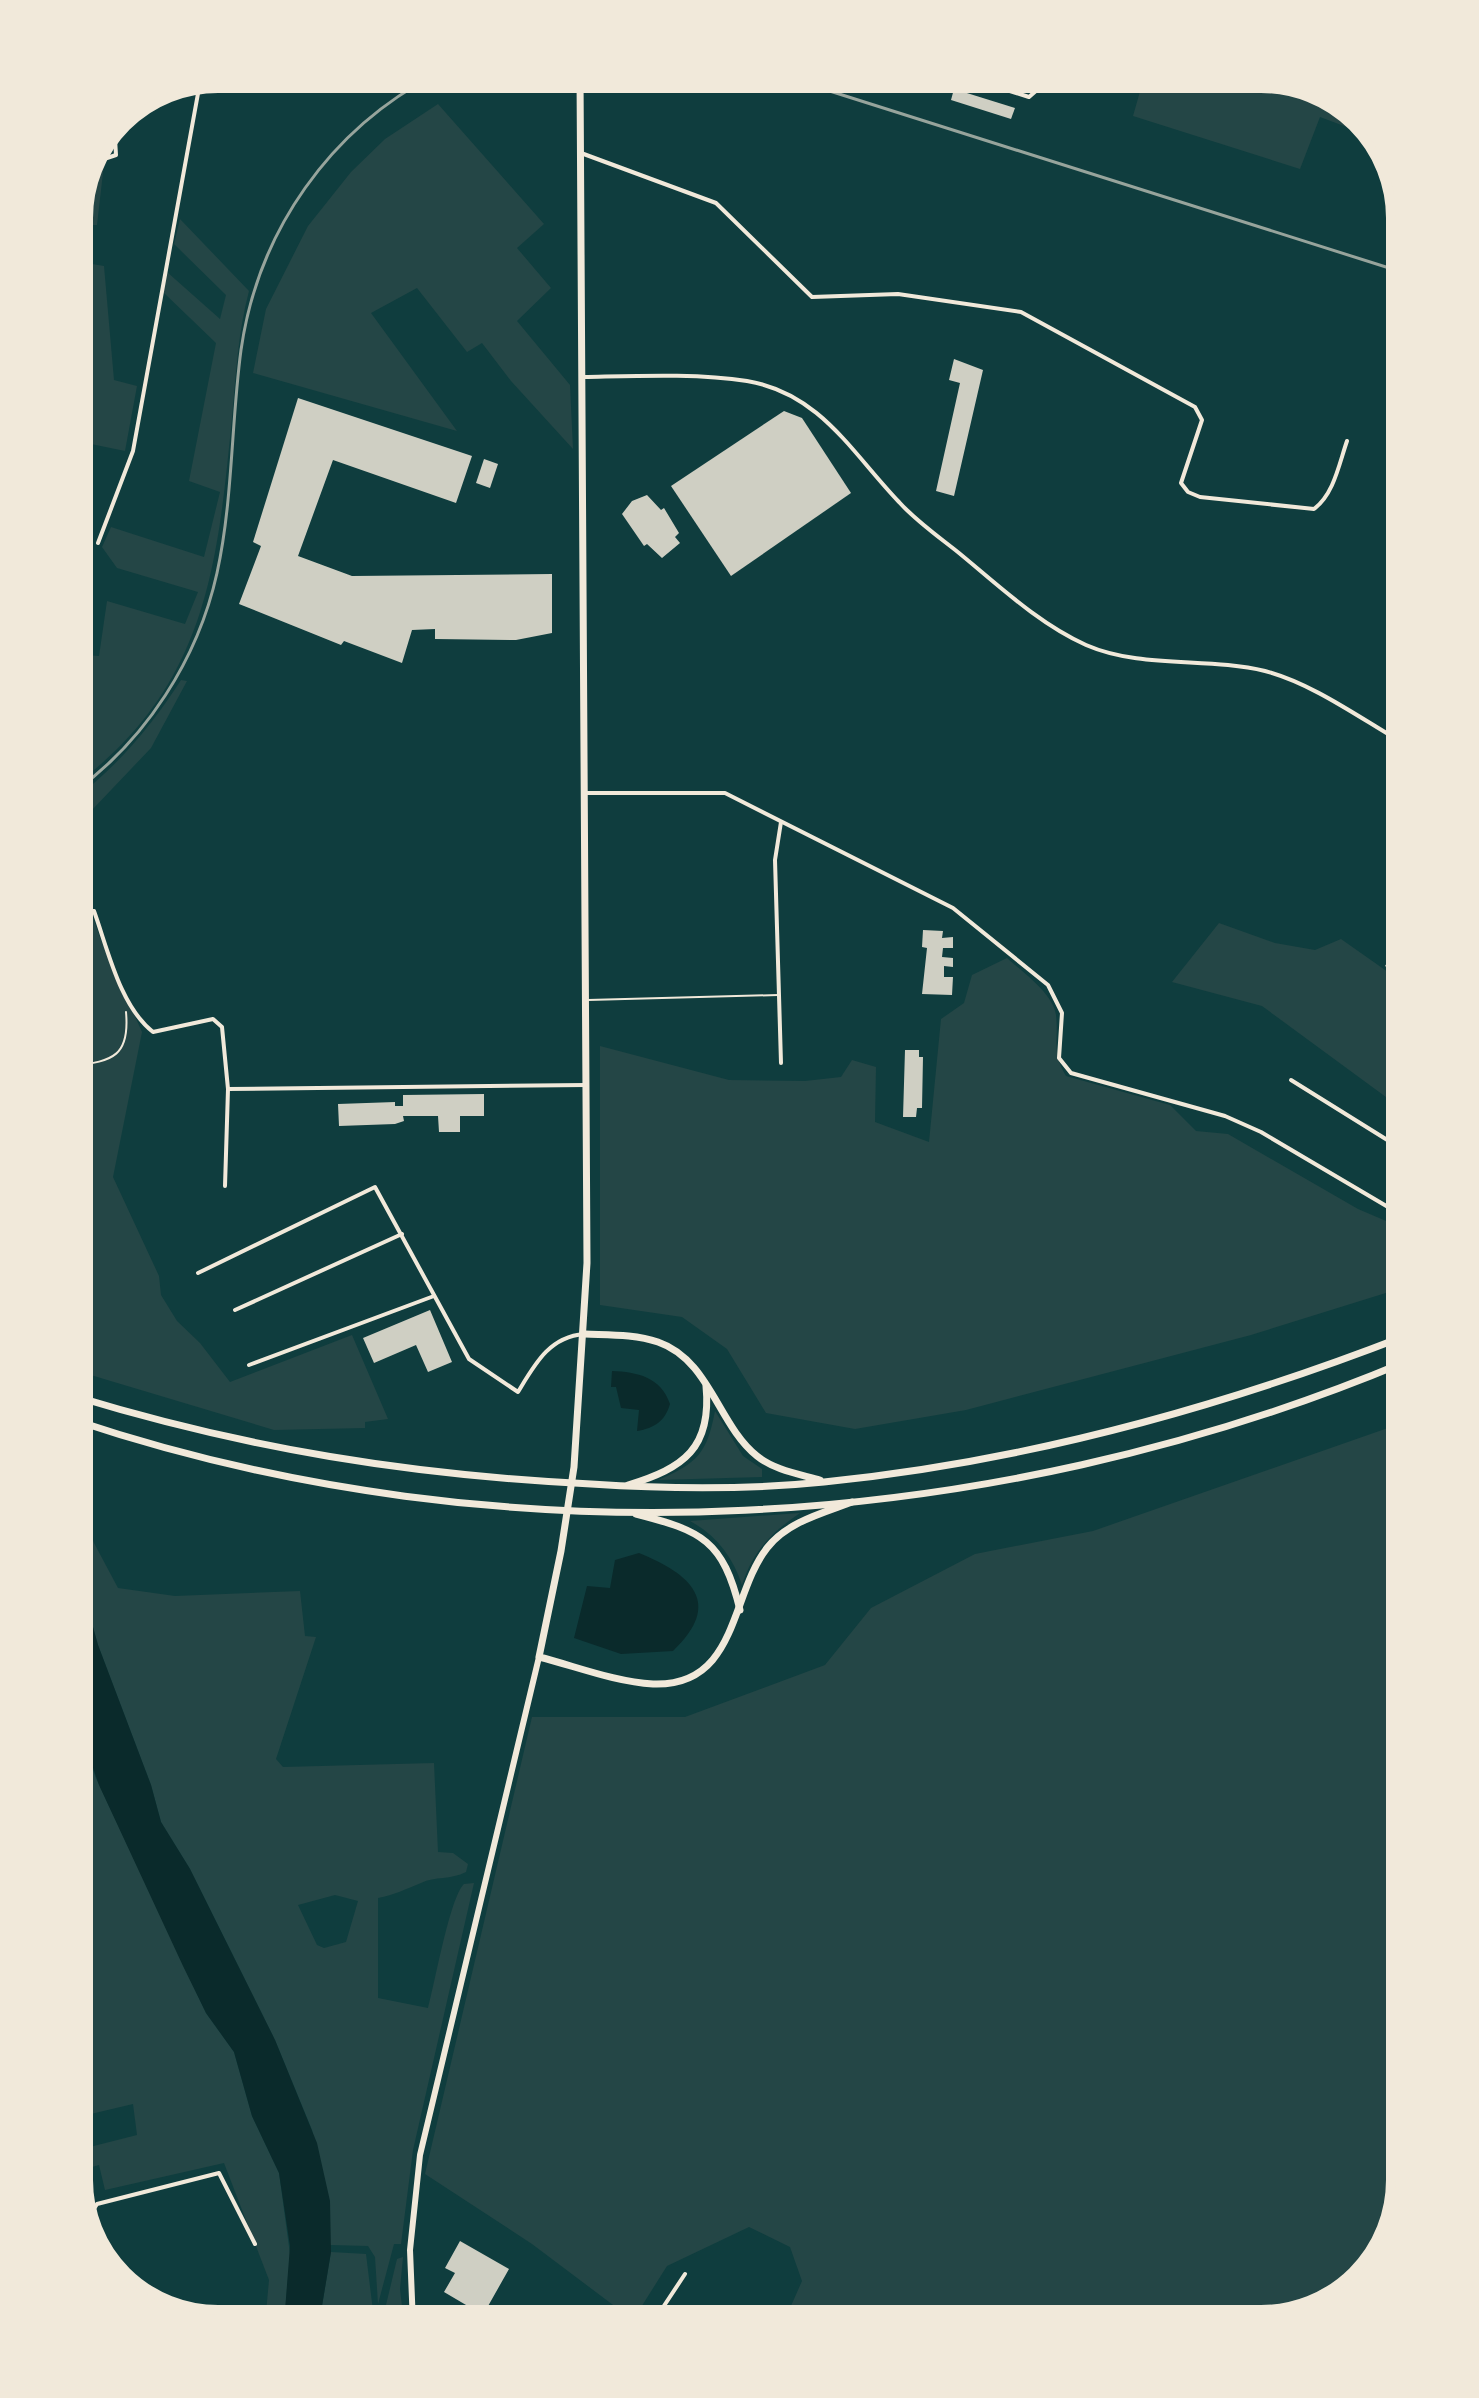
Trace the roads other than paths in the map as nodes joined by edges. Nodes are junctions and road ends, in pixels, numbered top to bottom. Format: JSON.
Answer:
{"nodes":[{"id":1,"x":580,"y":88,"type":"edge"},
{"id":2,"x":1000,"y":88,"type":"edge"},
{"id":3,"x":1039,"y":88,"type":"edge"},
{"id":4,"x":199,"y":90,"type":"edge"},
{"id":5,"x":115,"y":139,"type":"edge"},
{"id":6,"x":581,"y":153,"type":"junction"},
{"id":7,"x":103,"y":158,"type":"edge"},
{"id":8,"x":583,"y":377,"type":"junction"},
{"id":9,"x":1347,"y":441,"type":"dead end"},
{"id":10,"x":98,"y":543,"type":"dead end"},
{"id":11,"x":1391,"y":736,"type":"edge"},
{"id":12,"x":586,"y":793,"type":"junction"},
{"id":13,"x":781,"y":822,"type":"junction"},
{"id":14,"x":94,"y":911,"type":"dead end"},
{"id":15,"x":778,"y":995,"type":"junction"},
{"id":16,"x":587,"y":1001,"type":"junction"},
{"id":17,"x":781,"y":1063,"type":"dead end"},
{"id":18,"x":1291,"y":1080,"type":"dead end"},
{"id":19,"x":589,"y":1085,"type":"junction"},
{"id":20,"x":228,"y":1089,"type":"junction"},
{"id":21,"x":1391,"y":1142,"type":"edge"},
{"id":22,"x":225,"y":1186,"type":"dead end"},
{"id":23,"x":1391,"y":1209,"type":"edge"},
{"id":24,"x":402,"y":1234,"type":"junction"},
{"id":25,"x":198,"y":1273,"type":"dead end"},
{"id":26,"x":435,"y":1295,"type":"junction"},
{"id":27,"x":235,"y":1310,"type":"dead end"},
{"id":28,"x":585,"y":1334,"type":"junction"},
{"id":29,"x":1391,"y":1341,"type":"edge"},
{"id":30,"x":249,"y":1365,"type":"dead end"},
{"id":31,"x":1391,"y":1367,"type":"edge"},
{"id":32,"x":706,"y":1386,"type":"junction"},
{"id":33,"x":88,"y":1400,"type":"edge"},
{"id":34,"x":88,"y":1424,"type":"edge"},
{"id":35,"x":826,"y":1482,"type":"junction"},
{"id":36,"x":622,"y":1487,"type":"junction"},
{"id":37,"x":852,"y":1502,"type":"junction"},
{"id":38,"x":626,"y":1511,"type":"junction"},
{"id":39,"x":740,"y":1610,"type":"junction"},
{"id":40,"x":539,"y":1657,"type":"junction"},
{"id":41,"x":92,"y":2213,"type":"edge"},
{"id":42,"x":255,"y":2244,"type":"dead end"},
{"id":43,"x":685,"y":2274,"type":"dead end"},
{"id":44,"x":412,"y":2310,"type":"edge"},
{"id":45,"x":661,"y":2310,"type":"edge"}],
"edges":[{"from":1,"to":6,"type":"main road"},
{"from":2,"to":3,"type":"street"},
{"from":4,"to":10,"type":"street"},
{"from":5,"to":7,"type":"street"},
{"from":6,"to":8,"type":"main road"},
{"from":6,"to":9,"type":"street"},
{"from":8,"to":11,"type":"street"},
{"from":8,"to":12,"type":"main road"},
{"from":12,"to":13,"type":"street"},
{"from":12,"to":16,"type":"main road"},
{"from":13,"to":15,"type":"street"},
{"from":13,"to":23,"type":"street"},
{"from":14,"to":20,"type":"street"},
{"from":15,"to":16,"type":"lane"},
{"from":15,"to":17,"type":"street"},
{"from":16,"to":19,"type":"main road"},
{"from":18,"to":21,"type":"street"},
{"from":19,"to":20,"type":"street"},
{"from":19,"to":28,"type":"main road"},
{"from":20,"to":22,"type":"street"},
{"from":24,"to":25,"type":"street"},
{"from":24,"to":26,"type":"street"},
{"from":24,"to":27,"type":"street"},
{"from":26,"to":28,"type":"street"},
{"from":26,"to":30,"type":"street"},
{"from":28,"to":32,"type":"main road"},
{"from":28,"to":40,"type":"main road"},
{"from":29,"to":35,"type":"main road"},
{"from":31,"to":37,"type":"main road"},
{"from":32,"to":35,"type":"main road"},
{"from":32,"to":36,"type":"main road"},
{"from":33,"to":36,"type":"main road"},
{"from":34,"to":38,"type":"main road"},
{"from":35,"to":36,"type":"main road"},
{"from":37,"to":38,"type":"main road"},
{"from":37,"to":39,"type":"main road"},
{"from":38,"to":39,"type":"main road"},
{"from":39,"to":40,"type":"main road"},
{"from":40,"to":44,"type":"main road"},
{"from":41,"to":42,"type":"street"},
{"from":43,"to":45,"type":"street"}]}
